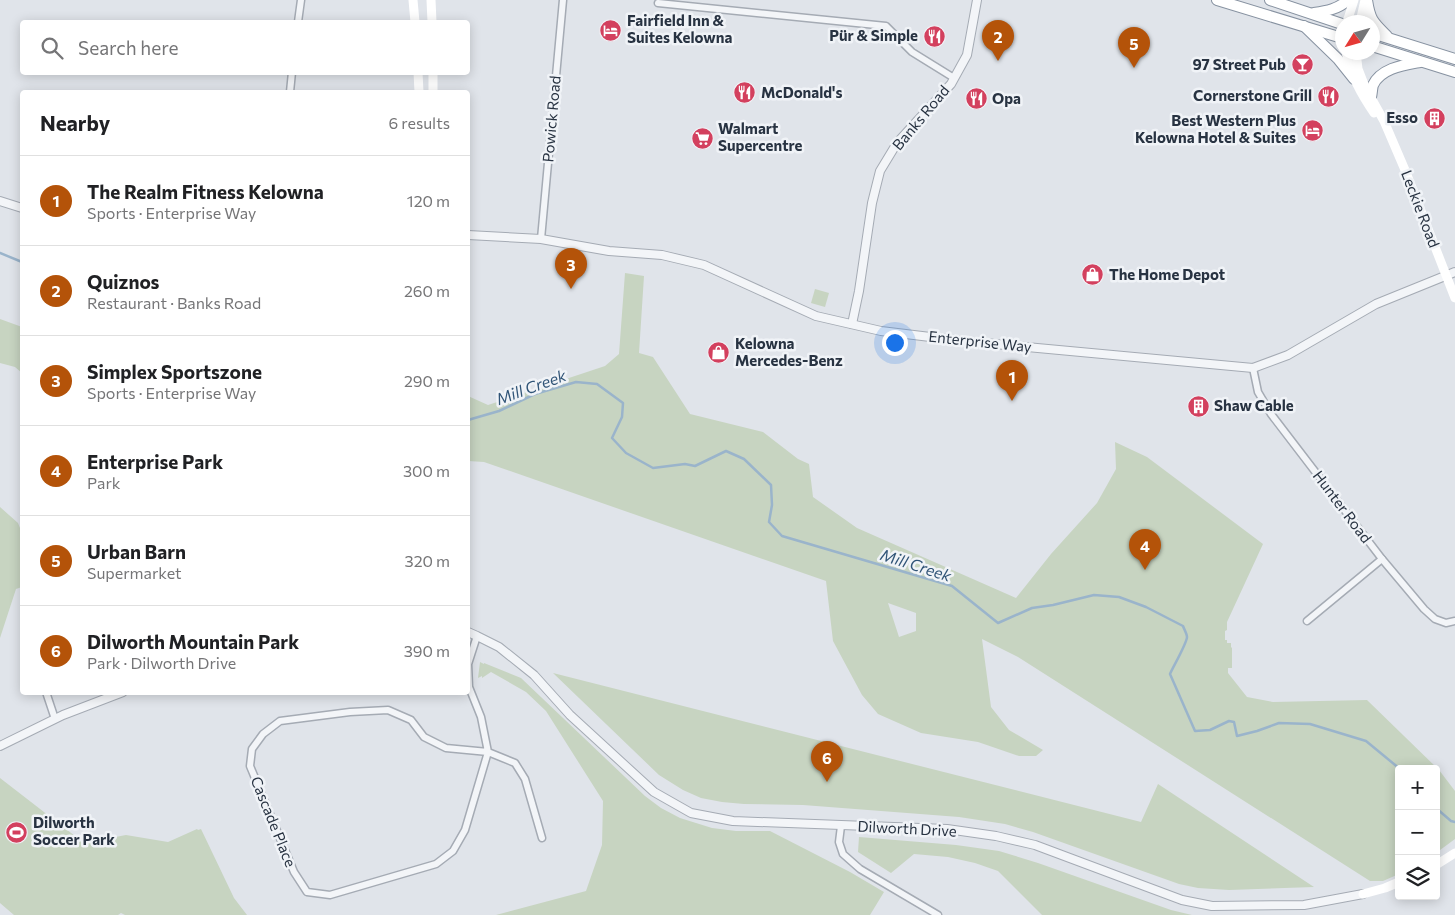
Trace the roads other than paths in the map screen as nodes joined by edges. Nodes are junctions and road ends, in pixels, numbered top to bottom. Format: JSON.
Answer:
{"nodes":[{"id":1,"x":301,"y":0,"type":"edge"},
{"id":2,"x":413,"y":0,"type":"edge"},
{"id":3,"x":431,"y":0,"type":"edge"},
{"id":4,"x":563,"y":0,"type":"edge"},
{"id":5,"x":977,"y":0,"type":"edge"},
{"id":6,"x":1217,"y":0,"type":"edge"},
{"id":7,"x":1270,"y":0,"type":"edge"},
{"id":8,"x":1348,"y":0,"type":"edge"},
{"id":9,"x":1354,"y":0,"type":"edge"},
{"id":10,"x":1366,"y":0,"type":"edge"},
{"id":11,"x":658,"y":3,"type":"dead end"},
{"id":12,"x":1311,"y":13,"type":"junction"},
{"id":13,"x":1349,"y":15,"type":"edge"},
{"id":14,"x":1362,"y":15,"type":"edge"},
{"id":15,"x":298,"y":20,"type":"edge"},
{"id":16,"x":415,"y":20,"type":"edge"},
{"id":17,"x":432,"y":20,"type":"edge"},
{"id":18,"x":1335,"y":22,"type":"edge"},
{"id":19,"x":1304,"y":26,"type":"junction"},
{"id":20,"x":1380,"y":35,"type":"edge"},
{"id":21,"x":1335,"y":36,"type":"edge"},
{"id":22,"x":1390,"y":38,"type":"junction"},
{"id":23,"x":1380,"y":49,"type":"edge"},
{"id":24,"x":1455,"y":59,"type":"edge"},
{"id":25,"x":1348,"y":60,"type":"edge"},
{"id":26,"x":1357,"y":60,"type":"edge"},
{"id":27,"x":1421,"y":62,"type":"junction"},
{"id":28,"x":1455,"y":72,"type":"edge"},
{"id":29,"x":292,"y":75,"type":"edge"},
{"id":30,"x":418,"y":75,"type":"edge"},
{"id":31,"x":433,"y":75,"type":"edge"},
{"id":32,"x":954,"y":78,"type":"junction"},
{"id":33,"x":1354,"y":79,"type":"junction"},
{"id":34,"x":290,"y":90,"type":"edge"},
{"id":35,"x":419,"y":90,"type":"edge"},
{"id":36,"x":433,"y":90,"type":"edge"},
{"id":37,"x":1371,"y":97,"type":"junction"},
{"id":38,"x":1384,"y":121,"type":"junction"},
{"id":39,"x":0,"y":201,"type":"edge"},
{"id":40,"x":20,"y":207,"type":"edge"},
{"id":41,"x":470,"y":235,"type":"edge"},
{"id":42,"x":541,"y":239,"type":"junction"},
{"id":43,"x":1450,"y":273,"type":"edge"},
{"id":44,"x":1455,"y":298,"type":"edge"},
{"id":45,"x":852,"y":324,"type":"junction"},
{"id":46,"x":1253,"y":368,"type":"junction"},
{"id":47,"x":1382,"y":559,"type":"junction"},
{"id":48,"x":1307,"y":621,"type":"dead end"},
{"id":49,"x":1455,"y":621,"type":"edge"},
{"id":50,"x":470,"y":633,"type":"edge"},
{"id":51,"x":477,"y":636,"type":"junction"},
{"id":52,"x":470,"y":658,"type":"edge"},
{"id":53,"x":470,"y":689,"type":"edge"},
{"id":54,"x":47,"y":695,"type":"edge"},
{"id":55,"x":115,"y":695,"type":"edge"},
{"id":56,"x":55,"y":719,"type":"junction"},
{"id":57,"x":0,"y":746,"type":"edge"},
{"id":58,"x":488,"y":752,"type":"junction"},
{"id":59,"x":841,"y":826,"type":"junction"},
{"id":60,"x":542,"y":838,"type":"dead end"},
{"id":61,"x":1455,"y":853,"type":"edge"},
{"id":62,"x":1440,"y":862,"type":"edge"},
{"id":63,"x":1395,"y":884,"type":"edge"},
{"id":64,"x":1364,"y":894,"type":"joint"},
{"id":65,"x":938,"y":915,"type":"edge"}],
"edges":[{"from":1,"to":15,"type":"street"},
{"from":2,"to":16,"type":"main road"},
{"from":3,"to":17,"type":"main road"},
{"from":4,"to":42,"type":"street","name":"Powick Road"},
{"from":5,"to":32,"type":"street","name":"Banks Road"},
{"from":6,"to":19,"type":"highway"},
{"from":7,"to":12,"type":"highway"},
{"from":8,"to":12,"type":"highway"},
{"from":9,"to":13,"type":"main road"},
{"from":10,"to":14,"type":"main road"},
{"from":10,"to":22,"type":"highway"},
{"from":11,"to":32,"type":"street"},
{"from":12,"to":18,"type":"highway"},
{"from":19,"to":21,"type":"highway"},
{"from":19,"to":33,"type":"highway"},
{"from":20,"to":22,"type":"highway"},
{"from":22,"to":24,"type":"highway"},
{"from":23,"to":27,"type":"highway"},
{"from":25,"to":33,"type":"main road","name":"Leckie Road"},
{"from":26,"to":37,"type":"main road","name":"Leckie Road"},
{"from":27,"to":28,"type":"highway"},
{"from":27,"to":37,"type":"highway"},
{"from":29,"to":34,"type":"street"},
{"from":30,"to":35,"type":"main road"},
{"from":31,"to":36,"type":"main road"},
{"from":32,"to":45,"type":"street","name":"Banks Road"},
{"from":33,"to":38,"type":"main road","name":"Leckie Road"},
{"from":37,"to":38,"type":"main road","name":"Leckie Road"},
{"from":38,"to":43,"type":"main road","name":"Leckie Road"},
{"from":39,"to":40,"type":"street"},
{"from":41,"to":42,"type":"street","name":"Enterprise Way"},
{"from":42,"to":45,"type":"street","name":"Enterprise Way"},
{"from":43,"to":44,"type":"main road","name":"Leckie Road"},
{"from":43,"to":46,"type":"street","name":"Enterprise Way"},
{"from":45,"to":46,"type":"street","name":"Enterprise Way"},
{"from":46,"to":47,"type":"street","name":"Hunter Road"},
{"from":47,"to":48,"type":"street"},
{"from":47,"to":49,"type":"street","name":"Hunter Road"},
{"from":50,"to":51,"type":"street","name":"Dilworth Drive"},
{"from":51,"to":52,"type":"street","name":"Cascade Place"},
{"from":51,"to":59,"type":"street","name":"Dilworth Drive"},
{"from":53,"to":58,"type":"street","name":"Cascade Place"},
{"from":54,"to":56,"type":"street"},
{"from":55,"to":56,"type":"street"},
{"from":56,"to":57,"type":"street"},
{"from":58,"to":58,"type":"street","name":"Cascade Place"},
{"from":58,"to":60,"type":"street"},
{"from":59,"to":64,"type":"street","name":"Dilworth Drive"},
{"from":59,"to":65,"type":"street"},
{"from":61,"to":62,"type":"main road"},
{"from":63,"to":64,"type":"main road","name":"Dilworth Drive"}]}
